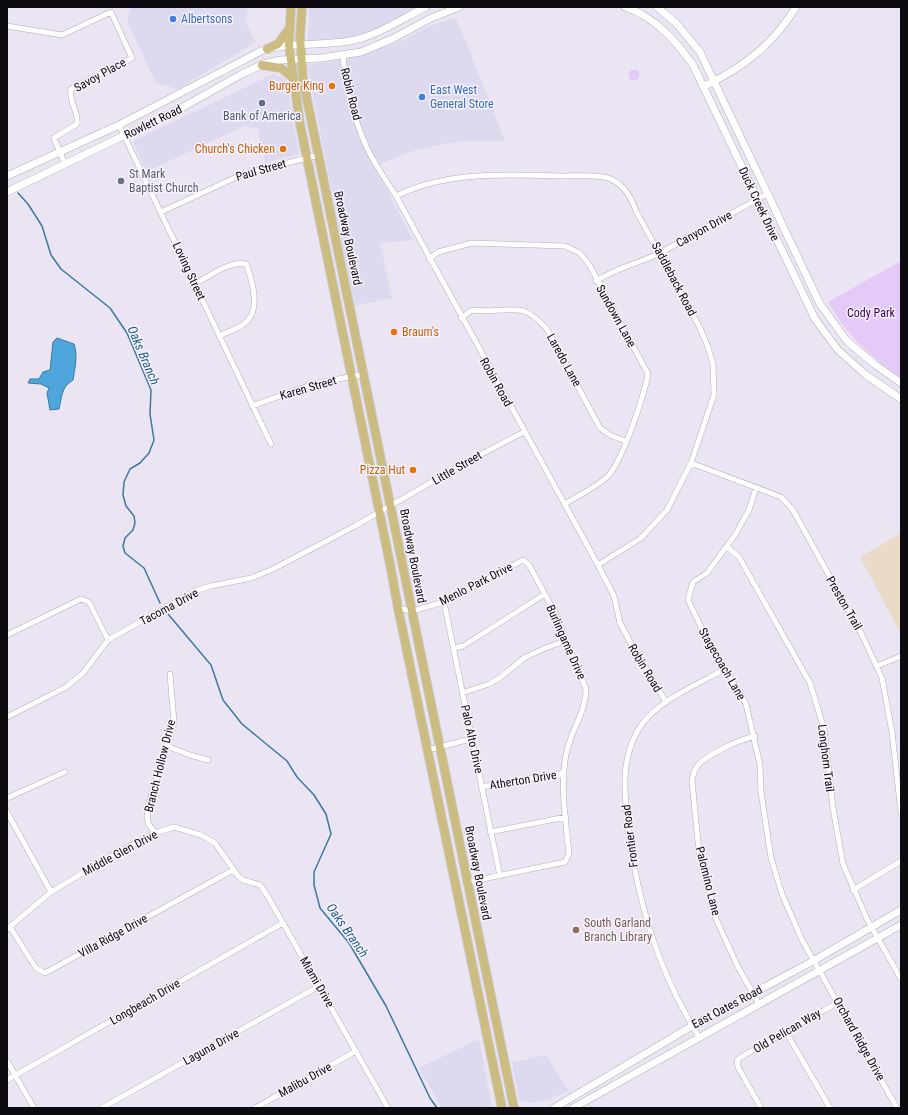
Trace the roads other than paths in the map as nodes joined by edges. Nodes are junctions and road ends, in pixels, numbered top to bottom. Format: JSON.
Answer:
{"nodes":[{"id":1,"x":291,"y":7,"type":"edge"},
{"id":2,"x":302,"y":7,"type":"edge"},
{"id":3,"x":426,"y":7,"type":"edge"},
{"id":4,"x":459,"y":7,"type":"edge"},
{"id":5,"x":625,"y":7,"type":"edge"},
{"id":6,"x":648,"y":7,"type":"edge"},
{"id":7,"x":657,"y":7,"type":"edge"},
{"id":8,"x":796,"y":7,"type":"edge"},
{"id":9,"x":643,"y":15,"type":"junction"},
{"id":10,"x":7,"y":26,"type":"edge"},
{"id":11,"x":290,"y":26,"type":"junction"},
{"id":12,"x":300,"y":45,"type":"junction"},
{"id":13,"x":289,"y":46,"type":"junction"},
{"id":14,"x":267,"y":49,"type":"junction"},
{"id":15,"x":343,"y":55,"type":"junction"},
{"id":16,"x":290,"y":59,"type":"junction"},
{"id":17,"x":301,"y":59,"type":"junction"},
{"id":18,"x":262,"y":64,"type":"junction"},
{"id":19,"x":292,"y":77,"type":"junction"},
{"id":20,"x":715,"y":82,"type":"junction"},
{"id":21,"x":190,"y":87,"type":"junction"},
{"id":22,"x":704,"y":87,"type":"junction"},
{"id":23,"x":197,"y":99,"type":"junction"},
{"id":24,"x":119,"y":125,"type":"junction"},
{"id":25,"x":125,"y":136,"type":"junction"},
{"id":26,"x":60,"y":152,"type":"junction"},
{"id":27,"x":319,"y":155,"type":"junction"},
{"id":28,"x":307,"y":158,"type":"junction"},
{"id":29,"x":65,"y":164,"type":"junction"},
{"id":30,"x":7,"y":176,"type":"edge"},
{"id":31,"x":7,"y":192,"type":"edge"},
{"id":32,"x":766,"y":194,"type":"junction"},
{"id":33,"x":396,"y":196,"type":"junction"},
{"id":34,"x":756,"y":200,"type":"junction"},
{"id":35,"x":161,"y":212,"type":"junction"},
{"id":36,"x":335,"y":232,"type":"junction"},
{"id":37,"x":323,"y":234,"type":"junction"},
{"id":38,"x":660,"y":253,"type":"junction"},
{"id":39,"x":429,"y":259,"type":"junction"},
{"id":40,"x":596,"y":281,"type":"junction"},
{"id":41,"x":195,"y":284,"type":"junction"},
{"id":42,"x":812,"y":288,"type":"junction"},
{"id":43,"x":802,"y":294,"type":"junction"},
{"id":44,"x":462,"y":318,"type":"junction"},
{"id":45,"x":219,"y":336,"type":"junction"},
{"id":46,"x":874,"y":364,"type":"junction"},
{"id":47,"x":364,"y":374,"type":"junction"},
{"id":48,"x":866,"y":375,"type":"junction"},
{"id":49,"x":352,"y":376,"type":"junction"},
{"id":50,"x":901,"y":383,"type":"edge"},
{"id":51,"x":901,"y":399,"type":"edge"},
{"id":52,"x":252,"y":406,"type":"junction"},
{"id":53,"x":524,"y":432,"type":"junction"},
{"id":54,"x":625,"y":441,"type":"junction"},
{"id":55,"x":271,"y":444,"type":"dead end"},
{"id":56,"x":691,"y":463,"type":"junction"},
{"id":57,"x":756,"y":488,"type":"junction"},
{"id":58,"x":565,"y":504,"type":"junction"},
{"id":59,"x":391,"y":506,"type":"junction"},
{"id":60,"x":380,"y":513,"type":"junction"},
{"id":61,"x":727,"y":546,"type":"junction"},
{"id":62,"x":529,"y":565,"type":"joint"},
{"id":63,"x":598,"y":565,"type":"junction"},
{"id":64,"x":545,"y":594,"type":"junction"},
{"id":65,"x":444,"y":602,"type":"junction"},
{"id":66,"x":398,"y":608,"type":"junction"},
{"id":67,"x":412,"y":611,"type":"junction"},
{"id":68,"x":7,"y":635,"type":"edge"},
{"id":69,"x":108,"y":640,"type":"junction"},
{"id":70,"x":565,"y":641,"type":"junction"},
{"id":71,"x":454,"y":648,"type":"junction"},
{"id":72,"x":901,"y":656,"type":"edge"},
{"id":73,"x":877,"y":666,"type":"junction"},
{"id":74,"x":725,"y":669,"type":"junction"},
{"id":75,"x":170,"y":674,"type":"dead end"},
{"id":76,"x":462,"y":693,"type":"junction"},
{"id":77,"x":666,"y":702,"type":"junction"},
{"id":78,"x":7,"y":717,"type":"edge"},
{"id":79,"x":754,"y":736,"type":"junction"},
{"id":80,"x":471,"y":739,"type":"junction"},
{"id":81,"x":167,"y":746,"type":"junction"},
{"id":82,"x":440,"y":747,"type":"junction"},
{"id":83,"x":427,"y":750,"type":"junction"},
{"id":84,"x":208,"y":760,"type":"dead end"},
{"id":85,"x":65,"y":772,"type":"dead end"},
{"id":86,"x":564,"y":773,"type":"junction"},
{"id":87,"x":482,"y":786,"type":"junction"},
{"id":88,"x":7,"y":798,"type":"edge"},
{"id":89,"x":7,"y":812,"type":"edge"},
{"id":90,"x":901,"y":813,"type":"edge"},
{"id":91,"x":566,"y":817,"type":"junction"},
{"id":92,"x":490,"y":832,"type":"junction"},
{"id":93,"x":155,"y":833,"type":"junction"},
{"id":94,"x":901,"y":861,"type":"edge"},
{"id":95,"x":233,"y":870,"type":"junction"},
{"id":96,"x":500,"y":876,"type":"junction"},
{"id":97,"x":468,"y":882,"type":"junction"},
{"id":98,"x":853,"y":890,"type":"junction"},
{"id":99,"x":51,"y":892,"type":"junction"},
{"id":100,"x":901,"y":910,"type":"edge"},
{"id":101,"x":283,"y":923,"type":"junction"},
{"id":102,"x":901,"y":925,"type":"edge"},
{"id":103,"x":872,"y":927,"type":"junction"},
{"id":104,"x":8,"y":928,"type":"edge"},
{"id":105,"x":879,"y":938,"type":"junction"},
{"id":106,"x":813,"y":961,"type":"junction"},
{"id":107,"x":820,"y":971,"type":"junction"},
{"id":108,"x":901,"y":979,"type":"edge"},
{"id":109,"x":319,"y":986,"type":"junction"},
{"id":110,"x":753,"y":994,"type":"junction"},
{"id":111,"x":837,"y":1003,"type":"junction"},
{"id":112,"x":759,"y":1004,"type":"junction"},
{"id":113,"x":692,"y":1026,"type":"junction"},
{"id":114,"x":786,"y":1032,"type":"junction"},
{"id":115,"x":699,"y":1037,"type":"junction"},
{"id":116,"x":356,"y":1051,"type":"junction"},
{"id":117,"x":7,"y":1061,"type":"edge"},
{"id":118,"x":16,"y":1075,"type":"junction"},
{"id":119,"x":604,"y":1079,"type":"junction"},
{"id":120,"x":7,"y":1080,"type":"edge"},
{"id":121,"x":609,"y":1088,"type":"junction"},
{"id":122,"x":34,"y":1108,"type":"edge"},
{"id":123,"x":102,"y":1108,"type":"edge"},
{"id":124,"x":255,"y":1108,"type":"edge"},
{"id":125,"x":388,"y":1108,"type":"edge"},
{"id":126,"x":502,"y":1108,"type":"edge"},
{"id":127,"x":514,"y":1108,"type":"edge"},
{"id":128,"x":554,"y":1108,"type":"edge"},
{"id":129,"x":573,"y":1108,"type":"edge"},
{"id":130,"x":761,"y":1108,"type":"edge"},
{"id":131,"x":830,"y":1108,"type":"edge"},
{"id":132,"x":897,"y":1108,"type":"edge"}],
"edges":[{"from":1,"to":11,"type":"main road","name":"Broadway Boulevard"},
{"from":2,"to":12,"type":"main road","name":"Broadway Boulevard"},
{"from":3,"to":12,"type":"main road"},
{"from":4,"to":15,"type":"main road"},
{"from":5,"to":9,"type":"main road","name":"Duck Creek Drive"},
{"from":6,"to":9,"type":"main road"},
{"from":7,"to":20,"type":"main road","name":"Duck Creek Drive"},
{"from":8,"to":20,"type":"main road"},
{"from":9,"to":22,"type":"main road","name":"Duck Creek Drive"},
{"from":10,"to":26,"type":"street","name":"Savoy Place"},
{"from":11,"to":13,"type":"main road","name":"Broadway Boulevard"},
{"from":11,"to":14,"type":"main road"},
{"from":12,"to":13,"type":"main road"},
{"from":12,"to":17,"type":"main road","name":"Broadway Boulevard"},
{"from":13,"to":14,"type":"main road","name":"Rowlett Road"},
{"from":13,"to":16,"type":"main road","name":"Broadway Boulevard"},
{"from":14,"to":21,"type":"main road","name":"Rowlett Road"},
{"from":15,"to":17,"type":"main road"},
{"from":15,"to":33,"type":"street","name":"Robin Road"},
{"from":16,"to":17,"type":"main road","name":"Rowlett Road"},
{"from":16,"to":18,"type":"main road","name":"Rowlett Road"},
{"from":16,"to":19,"type":"main road","name":"Broadway Boulevard"},
{"from":17,"to":27,"type":"main road","name":"Broadway Boulevard"},
{"from":18,"to":19,"type":"main road"},
{"from":18,"to":23,"type":"main road","name":"Rowlett Road"},
{"from":19,"to":28,"type":"main road","name":"Broadway Boulevard"},
{"from":20,"to":22,"type":"main road"},
{"from":20,"to":32,"type":"main road","name":"Duck Creek Drive"},
{"from":21,"to":23,"type":"main road"},
{"from":21,"to":24,"type":"main road","name":"Rowlett Road"},
{"from":22,"to":34,"type":"main road","name":"Duck Creek Drive"},
{"from":23,"to":25,"type":"main road","name":"Rowlett Road"},
{"from":24,"to":25,"type":"street","name":"Loving Street"},
{"from":24,"to":26,"type":"main road","name":"Rowlett Road"},
{"from":25,"to":29,"type":"main road","name":"Rowlett Road"},
{"from":25,"to":35,"type":"street","name":"Loving Street"},
{"from":26,"to":29,"type":"street","name":"Savoy Place"},
{"from":26,"to":30,"type":"main road","name":"Rowlett Road"},
{"from":27,"to":28,"type":"street","name":"Paul Street"},
{"from":27,"to":36,"type":"main road","name":"Broadway Boulevard"},
{"from":28,"to":35,"type":"street","name":"Paul Street"},
{"from":28,"to":37,"type":"main road","name":"Broadway Boulevard"},
{"from":29,"to":31,"type":"main road","name":"Rowlett Road"},
{"from":32,"to":34,"type":"street","name":"Canyon Drive"},
{"from":32,"to":42,"type":"main road","name":"Duck Creek Drive"},
{"from":33,"to":38,"type":"street","name":"Saddleback Road"},
{"from":33,"to":39,"type":"street","name":"Robin Road"},
{"from":34,"to":38,"type":"street","name":"Canyon Drive"},
{"from":34,"to":43,"type":"main road","name":"Duck Creek Drive"},
{"from":35,"to":41,"type":"street","name":"Loving Street"},
{"from":36,"to":37,"type":"main road"},
{"from":36,"to":47,"type":"main road","name":"Broadway Boulevard"},
{"from":37,"to":49,"type":"main road","name":"Broadway Boulevard"},
{"from":38,"to":40,"type":"street","name":"Canyon Drive"},
{"from":38,"to":56,"type":"street","name":"Saddleback Road"},
{"from":39,"to":40,"type":"street","name":"Sundown Lane"},
{"from":39,"to":44,"type":"street","name":"Robin Road"},
{"from":40,"to":54,"type":"street","name":"Sundown Lane"},
{"from":41,"to":45,"type":"street","name":"Loving Street"},
{"from":41,"to":45,"type":"street"},
{"from":42,"to":43,"type":"main road"},
{"from":42,"to":46,"type":"main road","name":"Duck Creek Drive"},
{"from":43,"to":48,"type":"main road","name":"Duck Creek Drive"},
{"from":44,"to":53,"type":"street","name":"Robin Road"},
{"from":44,"to":54,"type":"street","name":"Laredo Lane"},
{"from":45,"to":52,"type":"street","name":"Loving Street"},
{"from":46,"to":48,"type":"main road"},
{"from":46,"to":50,"type":"main road","name":"Duck Creek Drive"},
{"from":47,"to":49,"type":"street","name":"Karen Street"},
{"from":47,"to":59,"type":"main road","name":"Broadway Boulevard"},
{"from":48,"to":51,"type":"main road","name":"Duck Creek Drive"},
{"from":49,"to":52,"type":"street","name":"Karen Street"},
{"from":49,"to":60,"type":"main road","name":"Broadway Boulevard"},
{"from":52,"to":55,"type":"street","name":"Loving Street"},
{"from":53,"to":58,"type":"street","name":"Robin Road"},
{"from":53,"to":59,"type":"street","name":"Little Street"},
{"from":54,"to":58,"type":"street","name":"Sundown Lane"},
{"from":56,"to":57,"type":"street","name":"Preston Trail"},
{"from":56,"to":63,"type":"street","name":"Saddleback Road"},
{"from":57,"to":61,"type":"street","name":"Stagecoach Lane"},
{"from":57,"to":73,"type":"street","name":"Preston Trail"},
{"from":58,"to":63,"type":"street","name":"Robin Road"},
{"from":59,"to":60,"type":"street","name":"Tacoma Drive"},
{"from":59,"to":67,"type":"main road","name":"Broadway Boulevard"},
{"from":60,"to":66,"type":"main road","name":"Broadway Boulevard"},
{"from":60,"to":69,"type":"street","name":"Tacoma Drive"},
{"from":61,"to":74,"type":"street","name":"Stagecoach Lane"},
{"from":61,"to":98,"type":"street","name":"Longhorn Trail"},
{"from":62,"to":64,"type":"street","name":"Burlingame Drive"},
{"from":62,"to":65,"type":"street","name":"Menlo Park Drive"},
{"from":63,"to":77,"type":"street","name":"Robin Road"},
{"from":64,"to":70,"type":"street","name":"Burlingame Drive"},
{"from":64,"to":71,"type":"street"},
{"from":65,"to":67,"type":"street","name":"Menlo Park Drive"},
{"from":65,"to":71,"type":"street","name":"Palo Alto Drive"},
{"from":66,"to":67,"type":"street","name":"Menlo Park Drive"},
{"from":66,"to":83,"type":"main road","name":"Broadway Boulevard"},
{"from":67,"to":82,"type":"main road","name":"Broadway Boulevard"},
{"from":68,"to":69,"type":"street"},
{"from":69,"to":78,"type":"street","name":"Tacoma Drive"},
{"from":70,"to":76,"type":"street"},
{"from":70,"to":86,"type":"street","name":"Burlingame Drive"},
{"from":71,"to":76,"type":"street","name":"Palo Alto Drive"},
{"from":72,"to":73,"type":"street"},
{"from":73,"to":90,"type":"street","name":"Preston Trail"},
{"from":74,"to":77,"type":"street","name":"Frontier Road"},
{"from":74,"to":79,"type":"street","name":"Stagecoach Lane"},
{"from":75,"to":81,"type":"street","name":"Branch Hollow Drive"},
{"from":76,"to":80,"type":"street","name":"Palo Alto Drive"},
{"from":77,"to":113,"type":"street","name":"Frontier Road"},
{"from":79,"to":106,"type":"street","name":"Stagecoach Lane"},
{"from":79,"to":110,"type":"street","name":"Palomino Lane"},
{"from":80,"to":82,"type":"street"},
{"from":80,"to":87,"type":"street","name":"Palo Alto Drive"},
{"from":81,"to":84,"type":"street"},
{"from":81,"to":93,"type":"street","name":"Branch Hollow Drive"},
{"from":82,"to":83,"type":"street"},
{"from":82,"to":97,"type":"main road","name":"Broadway Boulevard"},
{"from":83,"to":126,"type":"main road","name":"Broadway Boulevard"},
{"from":85,"to":88,"type":"street"},
{"from":86,"to":87,"type":"street","name":"Atherton Drive"},
{"from":86,"to":91,"type":"street","name":"Burlingame Drive"},
{"from":87,"to":92,"type":"street","name":"Palo Alto Drive"},
{"from":89,"to":99,"type":"street"},
{"from":91,"to":92,"type":"street"},
{"from":91,"to":96,"type":"street","name":"Burlingame Drive"},
{"from":92,"to":96,"type":"street","name":"Palo Alto Drive"},
{"from":93,"to":95,"type":"street","name":"Middle Glen Drive"},
{"from":93,"to":99,"type":"street","name":"Middle Glen Drive"},
{"from":94,"to":98,"type":"street"},
{"from":95,"to":101,"type":"street","name":"Miami Drive"},
{"from":95,"to":104,"type":"street","name":"Villa Ridge Drive"},
{"from":96,"to":97,"type":"street"},
{"from":97,"to":127,"type":"main road","name":"Broadway Boulevard"},
{"from":98,"to":103,"type":"street","name":"Longhorn Trail"},
{"from":99,"to":104,"type":"street","name":"Middle Glen Drive"},
{"from":100,"to":103,"type":"main road","name":"East Oates Road"},
{"from":101,"to":109,"type":"street","name":"Miami Drive"},
{"from":101,"to":118,"type":"street","name":"Longbeach Drive"},
{"from":102,"to":105,"type":"main road","name":"East Oates Road"},
{"from":103,"to":105,"type":"street","name":"Longhorn Trail"},
{"from":103,"to":106,"type":"main road","name":"East Oates Road"},
{"from":105,"to":107,"type":"main road","name":"East Oates Road"},
{"from":105,"to":108,"type":"street","name":"Longhorn Trail"},
{"from":106,"to":107,"type":"street","name":"Stagecoach Lane"},
{"from":106,"to":110,"type":"main road","name":"East Oates Road"},
{"from":107,"to":111,"type":"street","name":"Orchard Ridge Drive"},
{"from":107,"to":112,"type":"main road","name":"East Oates Road"},
{"from":109,"to":116,"type":"street","name":"Miami Drive"},
{"from":109,"to":123,"type":"street","name":"Laguna Drive"},
{"from":110,"to":112,"type":"street","name":"Palomino Lane"},
{"from":110,"to":113,"type":"main road","name":"East Oates Road"},
{"from":111,"to":114,"type":"street","name":"Old Pelican Way"},
{"from":111,"to":132,"type":"street","name":"Orchard Ridge Drive"},
{"from":112,"to":115,"type":"main road","name":"East Oates Road"},
{"from":113,"to":115,"type":"street","name":"Frontier Road"},
{"from":113,"to":119,"type":"main road","name":"East Oates Road"},
{"from":114,"to":130,"type":"street","name":"Old Pelican Way"},
{"from":114,"to":131,"type":"street"},
{"from":115,"to":121,"type":"main road","name":"East Oates Road"},
{"from":116,"to":124,"type":"street","name":"Malibu Drive"},
{"from":116,"to":125,"type":"street","name":"Miami Drive"},
{"from":117,"to":118,"type":"street"},
{"from":118,"to":120,"type":"street","name":"Longbeach Drive"},
{"from":118,"to":122,"type":"street"},
{"from":119,"to":121,"type":"main road"},
{"from":119,"to":128,"type":"main road","name":"East Oates Road"},
{"from":121,"to":129,"type":"main road","name":"East Oates Road"}]}
